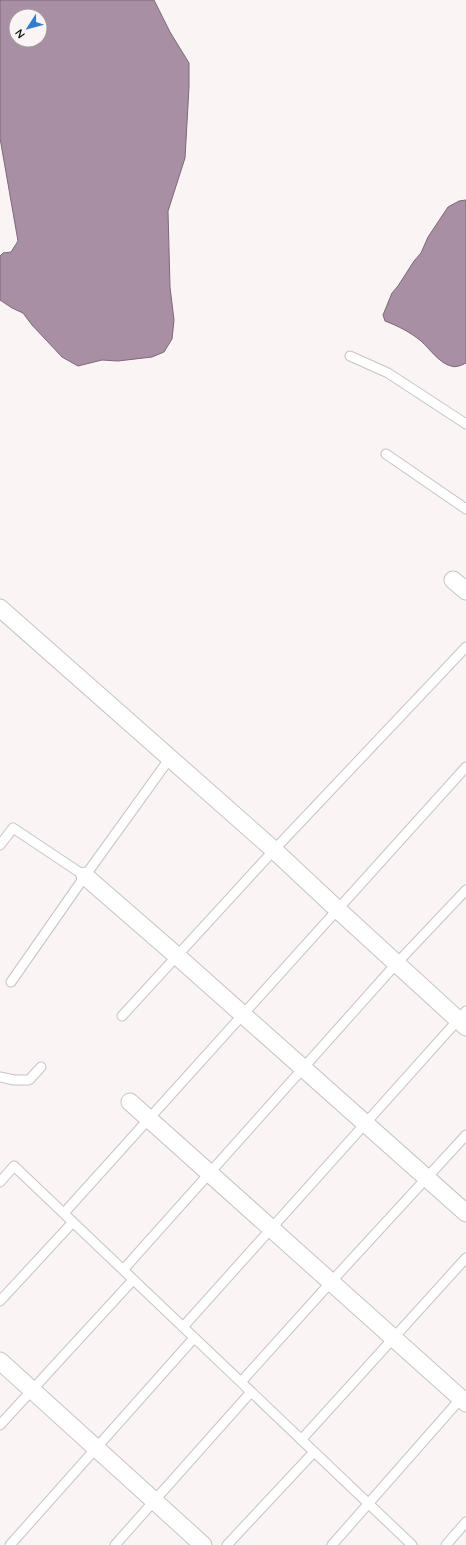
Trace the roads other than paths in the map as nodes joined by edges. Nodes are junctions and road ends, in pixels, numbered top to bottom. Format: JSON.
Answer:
{"nodes":[{"id":1,"x":350,"y":356,"type":"dead end"},
{"id":2,"x":466,"y":424,"type":"edge"},
{"id":3,"x":386,"y":454,"type":"dead end"},
{"id":4,"x":466,"y":509,"type":"edge"},
{"id":5,"x":453,"y":580,"type":"dead end"},
{"id":6,"x":466,"y":591,"type":"edge"},
{"id":7,"x":0,"y":608,"type":"edge"},
{"id":8,"x":466,"y":647,"type":"edge"},
{"id":9,"x":170,"y":758,"type":"junction"},
{"id":10,"x":466,"y":767,"type":"edge"},
{"id":11,"x":0,"y":845,"type":"edge"},
{"id":12,"x":274,"y":850,"type":"junction"},
{"id":13,"x":85,"y":876,"type":"junction"},
{"id":14,"x":466,"y":890,"type":"edge"},
{"id":15,"x":337,"y":909,"type":"junction"},
{"id":16,"x":177,"y":956,"type":"junction"},
{"id":17,"x":396,"y":964,"type":"junction"},
{"id":18,"x":11,"y":982,"type":"dead end"},
{"id":19,"x":243,"y":1015,"type":"junction"},
{"id":20,"x":122,"y":1016,"type":"dead end"},
{"id":21,"x":463,"y":1019,"type":"edge"},
{"id":22,"x":41,"y":1067,"type":"dead end"},
{"id":23,"x":303,"y":1068,"type":"junction"},
{"id":24,"x":0,"y":1077,"type":"edge"},
{"id":25,"x":130,"y":1102,"type":"dead end"},
{"id":26,"x":149,"y":1119,"type":"junction"},
{"id":27,"x":365,"y":1123,"type":"junction"},
{"id":28,"x":466,"y":1135,"type":"edge"},
{"id":29,"x":209,"y":1172,"type":"junction"},
{"id":30,"x":426,"y":1178,"type":"junction"},
{"id":31,"x":0,"y":1182,"type":"edge"},
{"id":32,"x":64,"y":1213,"type":"junction"},
{"id":33,"x":466,"y":1213,"type":"edge"},
{"id":34,"x":73,"y":1222,"type":"junction"},
{"id":35,"x":271,"y":1228,"type":"junction"},
{"id":36,"x":466,"y":1258,"type":"edge"},
{"id":37,"x":123,"y":1270,"type":"junction"},
{"id":38,"x":133,"y":1280,"type":"junction"},
{"id":39,"x":331,"y":1282,"type":"junction"},
{"id":40,"x":0,"y":1301,"type":"edge"},
{"id":41,"x":183,"y":1327,"type":"junction"},
{"id":42,"x":194,"y":1338,"type":"junction"},
{"id":43,"x":394,"y":1338,"type":"junction"},
{"id":44,"x":0,"y":1361,"type":"edge"},
{"id":45,"x":241,"y":1382,"type":"junction"},
{"id":46,"x":31,"y":1390,"type":"junction"},
{"id":47,"x":251,"y":1392,"type":"junction"},
{"id":48,"x":464,"y":1398,"type":"edge"},
{"id":49,"x":0,"y":1425,"type":"edge"},
{"id":50,"x":301,"y":1440,"type":"junction"},
{"id":51,"x":95,"y":1447,"type":"junction"},
{"id":52,"x":314,"y":1452,"type":"junction"},
{"id":53,"x":155,"y":1501,"type":"junction"},
{"id":54,"x":368,"y":1504,"type":"junction"},
{"id":55,"x":466,"y":1522,"type":"edge"},
{"id":56,"x":10,"y":1545,"type":"edge"},
{"id":57,"x":115,"y":1545,"type":"edge"},
{"id":58,"x":203,"y":1545,"type":"edge"},
{"id":59,"x":227,"y":1545,"type":"edge"},
{"id":60,"x":332,"y":1545,"type":"edge"},
{"id":61,"x":412,"y":1545,"type":"edge"},
{"id":62,"x":446,"y":1545,"type":"edge"}],
"edges":[{"from":1,"to":2,"type":"lane"},
{"from":3,"to":4,"type":"lane"},
{"from":5,"to":6,"type":"street"},
{"from":7,"to":9,"type":"street"},
{"from":8,"to":12,"type":"lane"},
{"from":9,"to":12,"type":"street"},
{"from":9,"to":13,"type":"lane"},
{"from":10,"to":15,"type":"lane"},
{"from":11,"to":13,"type":"lane"},
{"from":12,"to":15,"type":"street"},
{"from":12,"to":16,"type":"lane"},
{"from":13,"to":16,"type":"street"},
{"from":13,"to":18,"type":"lane"},
{"from":14,"to":17,"type":"lane"},
{"from":15,"to":17,"type":"street"},
{"from":15,"to":19,"type":"lane"},
{"from":16,"to":19,"type":"street"},
{"from":16,"to":20,"type":"lane"},
{"from":17,"to":21,"type":"street"},
{"from":17,"to":23,"type":"lane"},
{"from":19,"to":23,"type":"street"},
{"from":19,"to":26,"type":"lane"},
{"from":21,"to":27,"type":"lane"},
{"from":22,"to":24,"type":"lane"},
{"from":23,"to":27,"type":"street"},
{"from":23,"to":29,"type":"lane"},
{"from":25,"to":26,"type":"street"},
{"from":26,"to":29,"type":"street"},
{"from":26,"to":32,"type":"lane"},
{"from":27,"to":30,"type":"street"},
{"from":27,"to":35,"type":"lane"},
{"from":28,"to":30,"type":"lane"},
{"from":29,"to":35,"type":"street"},
{"from":29,"to":37,"type":"lane"},
{"from":30,"to":33,"type":"street"},
{"from":30,"to":39,"type":"lane"},
{"from":31,"to":32,"type":"lane"},
{"from":32,"to":34,"type":"lane"},
{"from":34,"to":37,"type":"lane"},
{"from":34,"to":40,"type":"lane"},
{"from":35,"to":39,"type":"street"},
{"from":35,"to":41,"type":"lane"},
{"from":36,"to":43,"type":"lane"},
{"from":37,"to":38,"type":"lane"},
{"from":38,"to":41,"type":"lane"},
{"from":38,"to":46,"type":"lane"},
{"from":39,"to":43,"type":"street"},
{"from":39,"to":45,"type":"lane"},
{"from":41,"to":42,"type":"lane"},
{"from":42,"to":45,"type":"lane"},
{"from":42,"to":51,"type":"lane"},
{"from":43,"to":48,"type":"street"},
{"from":43,"to":50,"type":"lane"},
{"from":44,"to":46,"type":"street"},
{"from":45,"to":47,"type":"lane"},
{"from":46,"to":49,"type":"lane"},
{"from":46,"to":51,"type":"street"},
{"from":47,"to":50,"type":"lane"},
{"from":47,"to":53,"type":"lane"},
{"from":48,"to":54,"type":"lane"},
{"from":50,"to":52,"type":"lane"},
{"from":51,"to":53,"type":"street"},
{"from":51,"to":56,"type":"lane"},
{"from":52,"to":54,"type":"lane"},
{"from":52,"to":59,"type":"lane"},
{"from":53,"to":57,"type":"lane"},
{"from":53,"to":58,"type":"street"},
{"from":54,"to":60,"type":"lane"},
{"from":54,"to":61,"type":"lane"},
{"from":55,"to":62,"type":"lane"}]}
